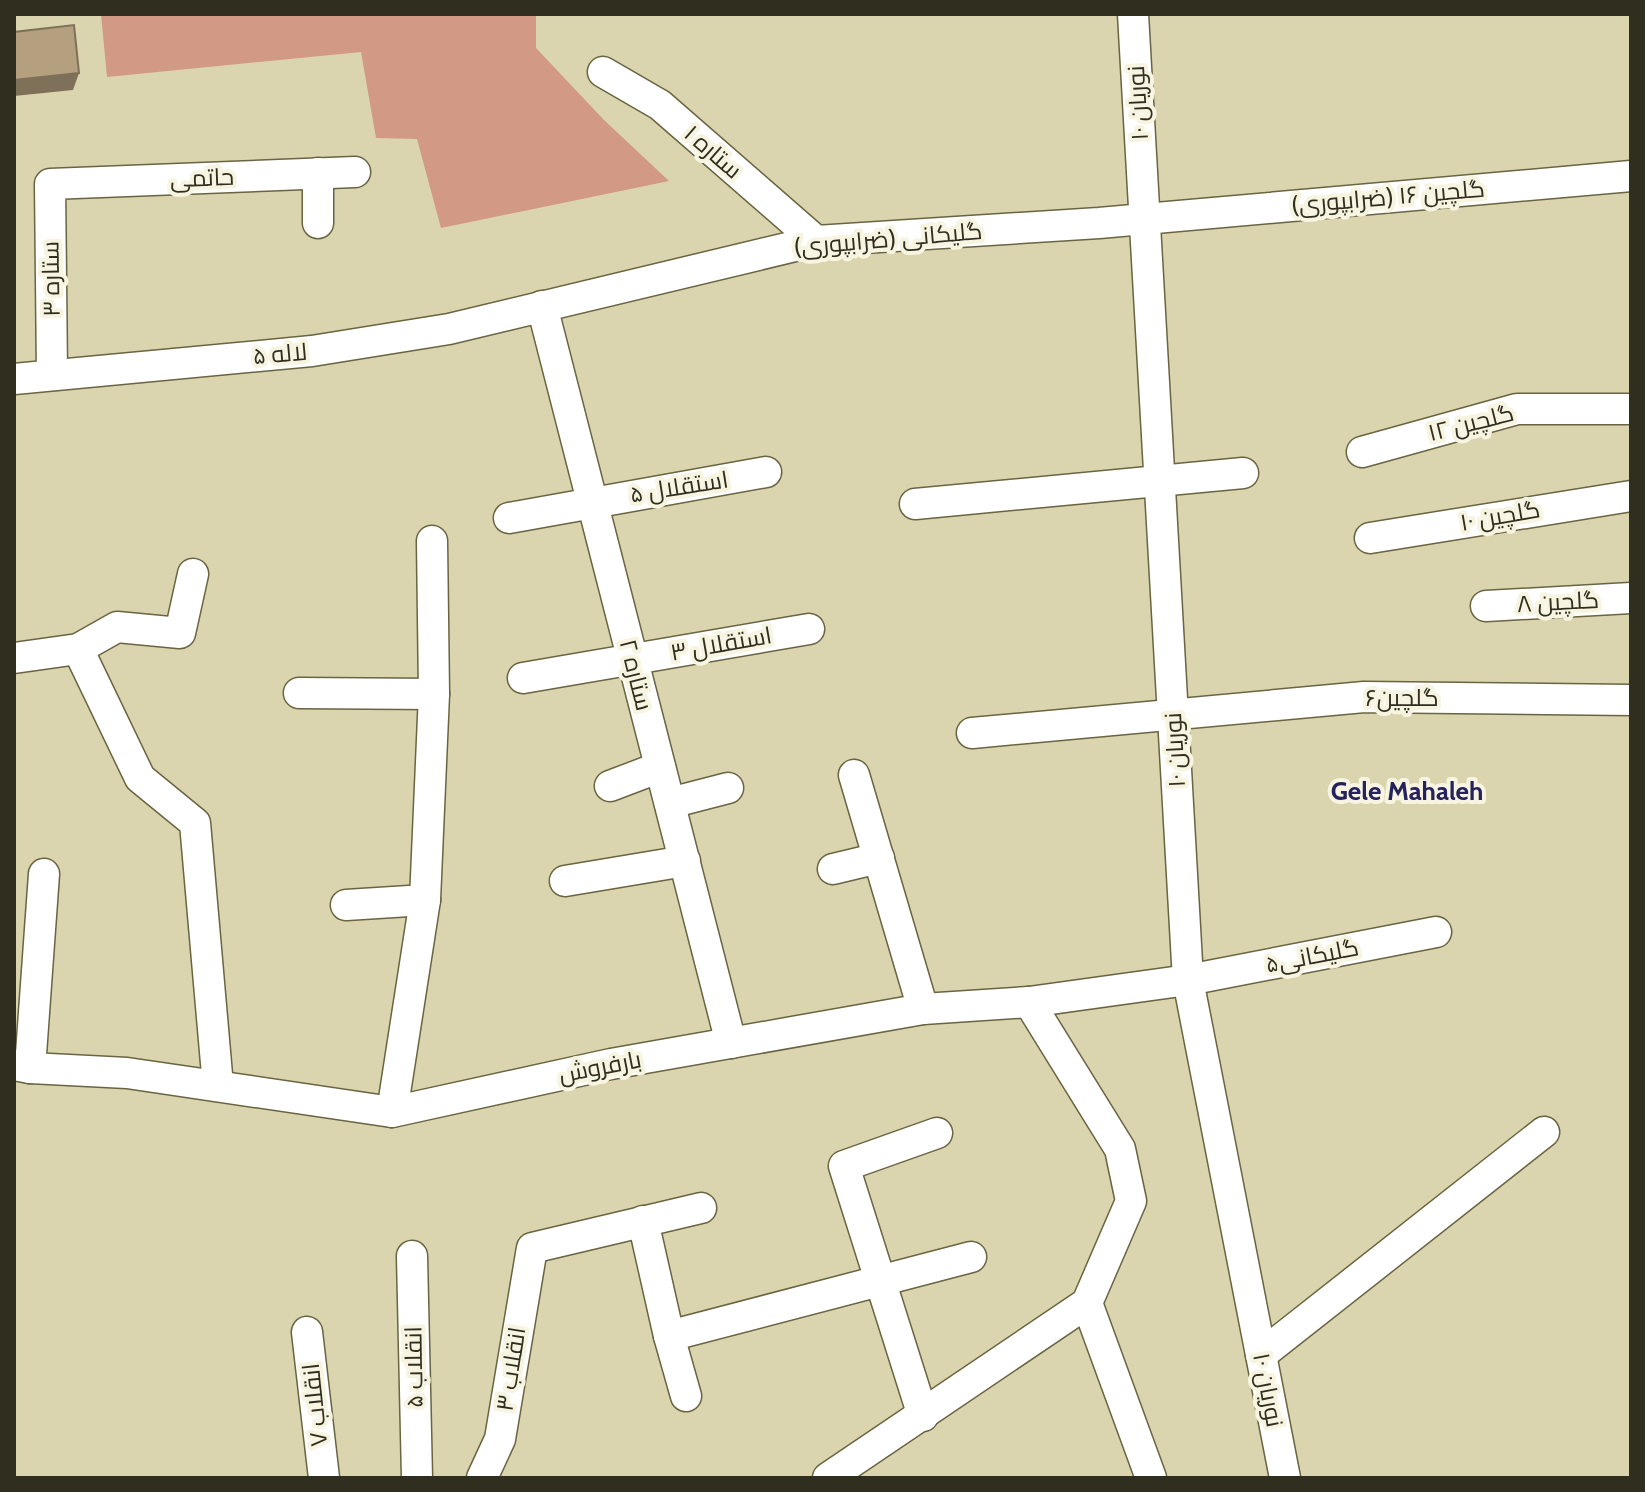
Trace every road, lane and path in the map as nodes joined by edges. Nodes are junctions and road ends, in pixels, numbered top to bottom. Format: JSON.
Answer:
{"nodes":[{"id":1,"x":1133,"y":14,"type":"edge"},
{"id":2,"x":603,"y":72,"type":"dead end"},
{"id":3,"x":355,"y":172,"type":"dead end"},
{"id":4,"x":318,"y":173,"type":"junction"},
{"id":5,"x":1631,"y":176,"type":"edge"},
{"id":6,"x":50,"y":184,"type":"joint"},
{"id":7,"x":1145,"y":218,"type":"junction"},
{"id":8,"x":318,"y":223,"type":"dead end"},
{"id":9,"x":816,"y":241,"type":"junction"},
{"id":10,"x":542,"y":306,"type":"junction"},
{"id":11,"x":52,"y":375,"type":"junction"},
{"id":12,"x":14,"y":379,"type":"edge"},
{"id":13,"x":1631,"y":409,"type":"edge"},
{"id":14,"x":1362,"y":452,"type":"dead end"},
{"id":15,"x":766,"y":472,"type":"dead end"},
{"id":16,"x":1243,"y":473,"type":"dead end"},
{"id":17,"x":1160,"y":481,"type":"junction"},
{"id":18,"x":1631,"y":496,"type":"edge"},
{"id":19,"x":592,"y":501,"type":"junction"},
{"id":20,"x":915,"y":504,"type":"dead end"},
{"id":21,"x":509,"y":518,"type":"dead end"},
{"id":22,"x":1370,"y":538,"type":"dead end"},
{"id":23,"x":432,"y":541,"type":"dead end"},
{"id":24,"x":193,"y":574,"type":"dead end"},
{"id":25,"x":1631,"y":598,"type":"edge"},
{"id":26,"x":1486,"y":606,"type":"dead end"},
{"id":27,"x":809,"y":629,"type":"dead end"},
{"id":28,"x":78,"y":649,"type":"junction"},
{"id":29,"x":14,"y":658,"type":"edge"},
{"id":30,"x":632,"y":659,"type":"junction"},
{"id":31,"x":523,"y":678,"type":"dead end"},
{"id":32,"x":299,"y":693,"type":"dead end"},
{"id":33,"x":434,"y":694,"type":"junction"},
{"id":34,"x":1631,"y":700,"type":"edge"},
{"id":35,"x":1173,"y":716,"type":"junction"},
{"id":36,"x":972,"y":733,"type":"dead end"},
{"id":37,"x":660,"y":767,"type":"junction"},
{"id":38,"x":854,"y":775,"type":"dead end"},
{"id":39,"x":610,"y":786,"type":"dead end"},
{"id":40,"x":728,"y":788,"type":"dead end"},
{"id":41,"x":670,"y":803,"type":"junction"},
{"id":42,"x":879,"y":858,"type":"junction"},
{"id":43,"x":685,"y":861,"type":"junction"},
{"id":44,"x":833,"y":869,"type":"dead end"},
{"id":45,"x":44,"y":874,"type":"dead end"},
{"id":46,"x":565,"y":881,"type":"dead end"},
{"id":47,"x":425,"y":900,"type":"junction"},
{"id":48,"x":346,"y":905,"type":"dead end"},
{"id":49,"x":1436,"y":932,"type":"dead end"},
{"id":50,"x":1188,"y":980,"type":"junction"},
{"id":51,"x":1029,"y":1002,"type":"junction"},
{"id":52,"x":923,"y":1009,"type":"junction"},
{"id":53,"x":731,"y":1043,"type":"junction"},
{"id":54,"x":22,"y":1066,"type":"edge"},
{"id":55,"x":218,"y":1086,"type":"junction"},
{"id":56,"x":392,"y":1112,"type":"junction"},
{"id":57,"x":1544,"y":1132,"type":"dead end"},
{"id":58,"x":937,"y":1133,"type":"dead end"},
{"id":59,"x":701,"y":1208,"type":"dead end"},
{"id":60,"x":643,"y":1221,"type":"junction"},
{"id":61,"x":412,"y":1256,"type":"dead end"},
{"id":62,"x":971,"y":1257,"type":"dead end"},
{"id":63,"x":881,"y":1280,"type":"junction"},
{"id":64,"x":1087,"y":1303,"type":"junction"},
{"id":65,"x":307,"y":1332,"type":"dead end"},
{"id":66,"x":669,"y":1336,"type":"junction"},
{"id":67,"x":1261,"y":1355,"type":"junction"},
{"id":68,"x":686,"y":1396,"type":"dead end"},
{"id":69,"x":923,"y":1416,"type":"junction"},
{"id":70,"x":324,"y":1478,"type":"edge"},
{"id":71,"x":417,"y":1478,"type":"edge"},
{"id":72,"x":482,"y":1478,"type":"edge"},
{"id":73,"x":828,"y":1478,"type":"edge"},
{"id":74,"x":1151,"y":1478,"type":"edge"},
{"id":75,"x":1285,"y":1478,"type":"edge"}],
"edges":[{"from":1,"to":7,"type":"street","name":"نوریان ۱۰"},
{"from":2,"to":9,"type":"street","name":"ستاره ۱"},
{"from":3,"to":4,"type":"street","name":"حاتمی"},
{"from":4,"to":6,"type":"street","name":"حاتمی"},
{"from":4,"to":8,"type":"street"},
{"from":5,"to":7,"type":"street","name":"گلچین ۱۶ (ضرابپوری)"},
{"from":6,"to":11,"type":"street","name":"ستاره ۳"},
{"from":7,"to":9,"type":"street","name":"گلیکانی (ضرابپوری)"},
{"from":7,"to":17,"type":"street","name":"نوریان ۱۰"},
{"from":9,"to":10,"type":"street","name":"گلیکانی (ضرابپوری)"},
{"from":10,"to":11,"type":"street","name":"لاله ۵"},
{"from":10,"to":19,"type":"street","name":"ستاره ۲"},
{"from":11,"to":12,"type":"street","name":"لاله ۵"},
{"from":13,"to":14,"type":"street","name":"گلچین ۱۲"},
{"from":15,"to":19,"type":"street","name":"استقلال ۵"},
{"from":16,"to":17,"type":"street"},
{"from":17,"to":20,"type":"street"},
{"from":17,"to":35,"type":"street","name":"نوریان ۱۰"},
{"from":18,"to":22,"type":"street","name":"گلچین ۱۰"},
{"from":19,"to":21,"type":"street","name":"استقلال ۵"},
{"from":19,"to":30,"type":"street","name":"ستاره ۲"},
{"from":23,"to":33,"type":"street"},
{"from":24,"to":28,"type":"street"},
{"from":25,"to":26,"type":"street","name":"گلچین ۸"},
{"from":27,"to":30,"type":"street","name":"استقلال ۳"},
{"from":28,"to":29,"type":"street"},
{"from":28,"to":55,"type":"street"},
{"from":30,"to":31,"type":"street","name":"استقلال ۳"},
{"from":30,"to":37,"type":"street","name":"ستاره ۲"},
{"from":32,"to":33,"type":"street"},
{"from":33,"to":47,"type":"street"},
{"from":34,"to":35,"type":"street","name":"گلچین۶"},
{"from":35,"to":36,"type":"street","name":"گلچین۶"},
{"from":35,"to":50,"type":"street","name":"نوریان ۱۰"},
{"from":37,"to":39,"type":"street"},
{"from":37,"to":41,"type":"street","name":"ستاره ۲"},
{"from":38,"to":42,"type":"street"},
{"from":40,"to":41,"type":"street"},
{"from":41,"to":43,"type":"street","name":"ستاره ۲"},
{"from":42,"to":44,"type":"street"},
{"from":42,"to":52,"type":"street"},
{"from":43,"to":46,"type":"street"},
{"from":43,"to":53,"type":"street","name":"ستاره ۲"},
{"from":45,"to":54,"type":"street"},
{"from":47,"to":48,"type":"street"},
{"from":47,"to":56,"type":"street"},
{"from":49,"to":50,"type":"street","name":"گلیکانی۵"},
{"from":50,"to":51,"type":"street","name":"بارفروش"},
{"from":50,"to":67,"type":"street","name":"نوریان ۱۰"},
{"from":51,"to":52,"type":"street","name":"بارفروش"},
{"from":51,"to":64,"type":"street"},
{"from":52,"to":53,"type":"street","name":"بارفروش"},
{"from":53,"to":56,"type":"street","name":"بارفروش"},
{"from":54,"to":55,"type":"street","name":"بارفروش"},
{"from":55,"to":56,"type":"street","name":"بارفروش"},
{"from":57,"to":67,"type":"street"},
{"from":58,"to":63,"type":"street"},
{"from":59,"to":60,"type":"street"},
{"from":60,"to":66,"type":"street"},
{"from":60,"to":72,"type":"street","name":"انقلاب ۳"},
{"from":61,"to":71,"type":"street","name":"انقلاب ۵"},
{"from":62,"to":63,"type":"street"},
{"from":63,"to":66,"type":"street"},
{"from":63,"to":69,"type":"street"},
{"from":64,"to":69,"type":"street"},
{"from":64,"to":74,"type":"street"},
{"from":65,"to":70,"type":"street","name":"انقلاب ۷"},
{"from":66,"to":68,"type":"street"},
{"from":67,"to":75,"type":"street","name":"نوریان ۱۰"},
{"from":69,"to":73,"type":"street"}]}
